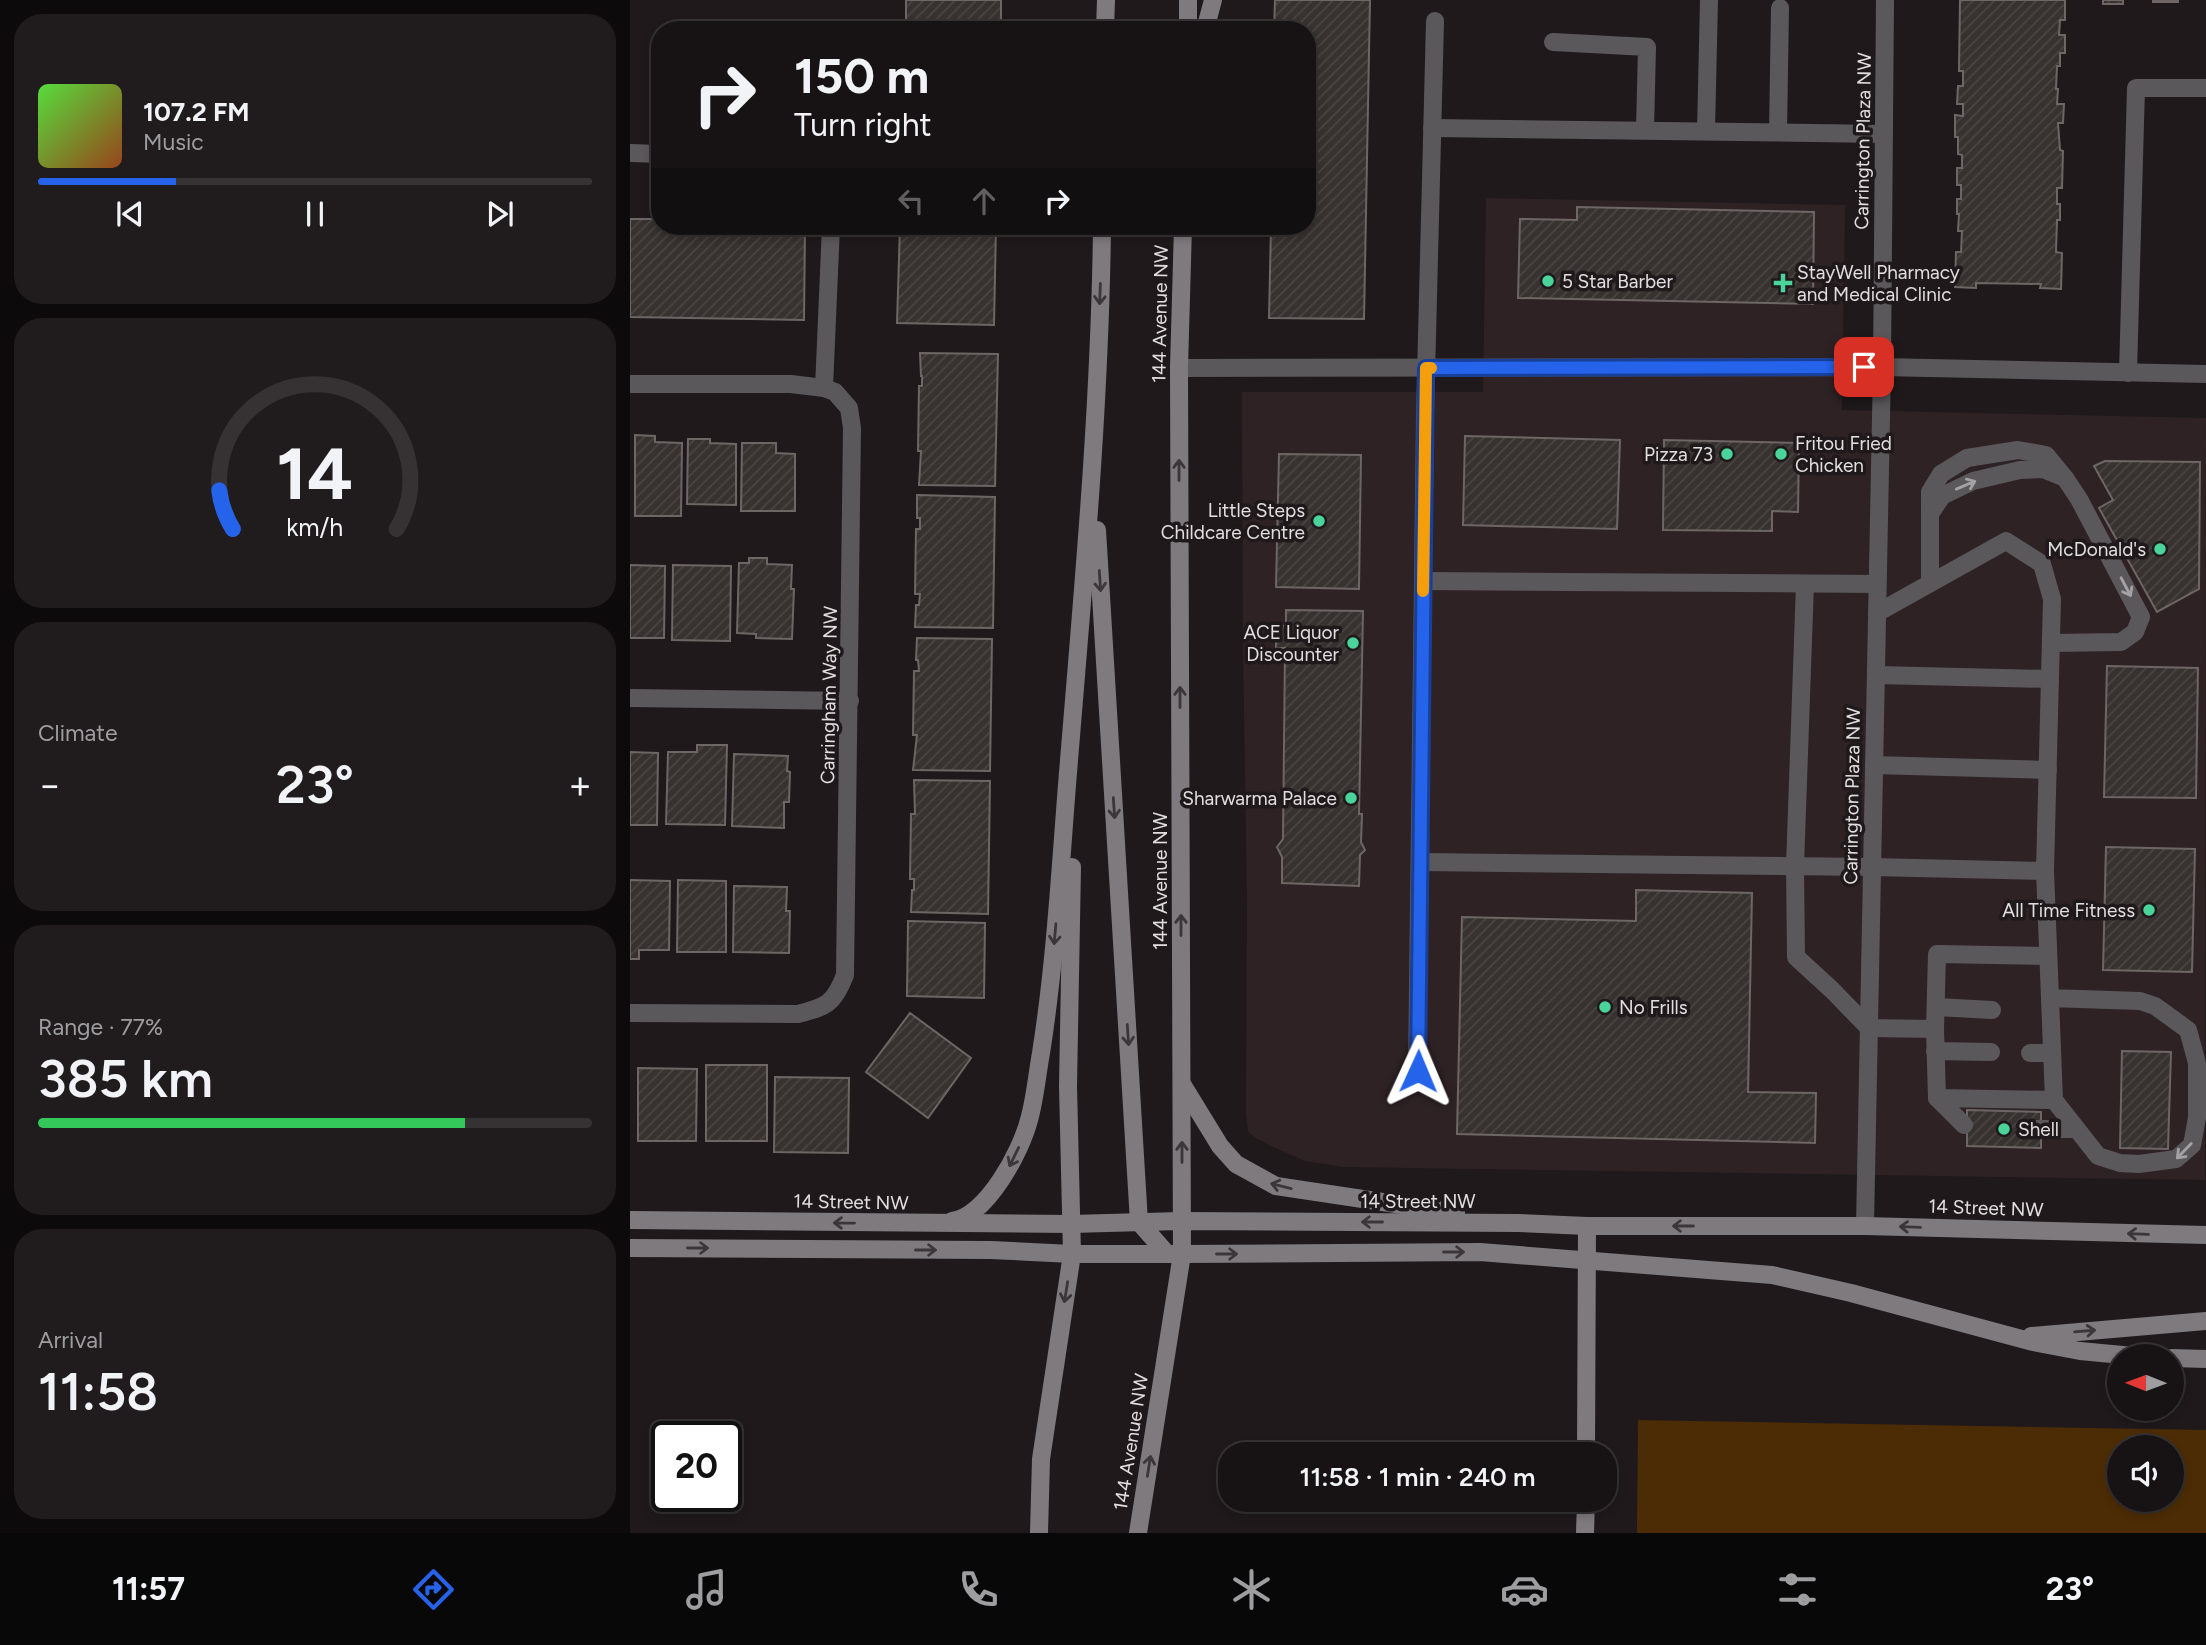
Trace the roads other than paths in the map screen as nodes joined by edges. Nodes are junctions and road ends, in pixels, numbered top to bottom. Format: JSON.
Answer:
{"nodes":[{"id":1,"x":1106,"y":0,"type":"edge"},
{"id":2,"x":1188,"y":0,"type":"edge"},
{"id":3,"x":1213,"y":0,"type":"edge"},
{"id":4,"x":1709,"y":0,"type":"edge"},
{"id":5,"x":1885,"y":0,"type":"edge"},
{"id":6,"x":1780,"y":8,"type":"dead end"},
{"id":7,"x":1105,"y":21,"type":"edge"},
{"id":8,"x":1188,"y":21,"type":"edge"},
{"id":9,"x":1207,"y":21,"type":"edge"},
{"id":10,"x":1435,"y":21,"type":"dead end"},
{"id":11,"x":1553,"y":42,"type":"dead end"},
{"id":12,"x":2206,"y":88,"type":"edge"},
{"id":13,"x":1432,"y":128,"type":"junction"},
{"id":14,"x":1645,"y":130,"type":"junction"},
{"id":15,"x":1706,"y":131,"type":"junction"},
{"id":16,"x":1778,"y":132,"type":"junction"},
{"id":17,"x":1884,"y":134,"type":"junction"},
{"id":18,"x":630,"y":153,"type":"edge"},
{"id":19,"x":651,"y":154,"type":"edge"},
{"id":20,"x":831,"y":235,"type":"edge"},
{"id":21,"x":1102,"y":235,"type":"edge"},
{"id":22,"x":1183,"y":235,"type":"edge"},
{"id":23,"x":1882,"y":367,"type":"junction"},
{"id":24,"x":1179,"y":368,"type":"junction"},
{"id":25,"x":1426,"y":368,"type":"junction"},
{"id":26,"x":2129,"y":373,"type":"junction"},
{"id":27,"x":2206,"y":374,"type":"edge"},
{"id":28,"x":630,"y":384,"type":"edge"},
{"id":29,"x":824,"y":388,"type":"junction"},
{"id":30,"x":1093,"y":464,"type":"junction"},
{"id":31,"x":1423,"y":581,"type":"junction"},
{"id":32,"x":1930,"y":583,"type":"junction"},
{"id":33,"x":1805,"y":584,"type":"junction"},
{"id":34,"x":1877,"y":584,"type":"junction"},
{"id":35,"x":1877,"y":613,"type":"junction"},
{"id":36,"x":2051,"y":643,"type":"junction"},
{"id":37,"x":1876,"y":675,"type":"junction"},
{"id":38,"x":2050,"y":679,"type":"junction"},
{"id":39,"x":1075,"y":695,"type":"junction"},
{"id":40,"x":630,"y":698,"type":"edge"},
{"id":41,"x":850,"y":701,"type":"junction"},
{"id":42,"x":1874,"y":765,"type":"junction"},
{"id":43,"x":2048,"y":770,"type":"junction"},
{"id":44,"x":1420,"y":862,"type":"junction"},
{"id":45,"x":1795,"y":866,"type":"junction"},
{"id":46,"x":1872,"y":867,"type":"junction"},
{"id":47,"x":2045,"y":871,"type":"junction"},
{"id":48,"x":2048,"y":957,"type":"junction"},
{"id":49,"x":1936,"y":1007,"type":"junction"},
{"id":50,"x":2044,"y":1007,"type":"junction"},
{"id":51,"x":1992,"y":1010,"type":"dead end"},
{"id":52,"x":630,"y":1013,"type":"edge"},
{"id":53,"x":1869,"y":1028,"type":"junction"},
{"id":54,"x":1935,"y":1029,"type":"junction"},
{"id":55,"x":1936,"y":1051,"type":"junction"},
{"id":56,"x":1991,"y":1052,"type":"dead end"},
{"id":57,"x":2030,"y":1053,"type":"dead end"},
{"id":58,"x":2052,"y":1054,"type":"junction"},
{"id":59,"x":1418,"y":1071,"type":"dead end"},
{"id":60,"x":1182,"y":1084,"type":"junction"},
{"id":61,"x":1937,"y":1098,"type":"junction"},
{"id":62,"x":2054,"y":1100,"type":"junction"},
{"id":63,"x":1964,"y":1125,"type":"dead end"},
{"id":64,"x":2033,"y":1129,"type":"dead end"},
{"id":65,"x":2075,"y":1129,"type":"junction"},
{"id":66,"x":630,"y":1220,"type":"edge"},
{"id":67,"x":1181,"y":1221,"type":"junction"},
{"id":68,"x":1139,"y":1222,"type":"junction"},
{"id":69,"x":1518,"y":1223,"type":"junction"},
{"id":70,"x":931,"y":1224,"type":"junction"},
{"id":71,"x":1071,"y":1224,"type":"junction"},
{"id":72,"x":1587,"y":1226,"type":"junction"},
{"id":73,"x":1865,"y":1226,"type":"junction"},
{"id":74,"x":2206,"y":1236,"type":"edge"},
{"id":75,"x":630,"y":1248,"type":"edge"},
{"id":76,"x":1072,"y":1254,"type":"junction"},
{"id":77,"x":1175,"y":1254,"type":"junction"},
{"id":78,"x":1588,"y":1260,"type":"junction"},
{"id":79,"x":2206,"y":1321,"type":"edge"},
{"id":80,"x":2017,"y":1337,"type":"junction"},
{"id":81,"x":2107,"y":1354,"type":"edge"},
{"id":82,"x":2184,"y":1358,"type":"edge"},
{"id":83,"x":2206,"y":1359,"type":"edge"},
{"id":84,"x":1586,"y":1442,"type":"edge"},
{"id":85,"x":1586,"y":1512,"type":"edge"},
{"id":86,"x":1039,"y":1533,"type":"edge"},
{"id":87,"x":1138,"y":1533,"type":"edge"},
{"id":88,"x":1586,"y":1533,"type":"edge"}],
"edges":[{"from":1,"to":7,"type":"main road"},
{"from":2,"to":8,"type":"main road"},
{"from":3,"to":9,"type":"main road"},
{"from":4,"to":15,"type":"street"},
{"from":5,"to":17,"type":"street","name":"Carrington Plaza NW"},
{"from":6,"to":16,"type":"street"},
{"from":10,"to":13,"type":"street"},
{"from":11,"to":14,"type":"street"},
{"from":12,"to":26,"type":"street"},
{"from":13,"to":14,"type":"street"},
{"from":13,"to":25,"type":"street"},
{"from":14,"to":15,"type":"street"},
{"from":15,"to":16,"type":"street"},
{"from":16,"to":17,"type":"street"},
{"from":17,"to":23,"type":"street","name":"Carrington Plaza NW"},
{"from":18,"to":19,"type":"street"},
{"from":20,"to":29,"type":"street"},
{"from":21,"to":30,"type":"main road","one_way":true},
{"from":22,"to":24,"type":"main road","name":"144 Avenue NW"},
{"from":23,"to":25,"type":"street"},
{"from":23,"to":26,"type":"street"},
{"from":23,"to":34,"type":"street","name":"Carrington Plaza NW"},
{"from":24,"to":25,"type":"street"},
{"from":60,"to":24,"type":"main road","name":"144 Avenue NW","one_way":true},
{"from":25,"to":31,"type":"street"},
{"from":26,"to":27,"type":"street"},
{"from":28,"to":29,"type":"street"},
{"from":29,"to":41,"type":"street","name":"Carringham Way NW"},
{"from":30,"to":39,"type":"main road"},
{"from":30,"to":68,"type":"main road","one_way":true},
{"from":31,"to":33,"type":"street"},
{"from":31,"to":44,"type":"street"},
{"from":32,"to":35,"type":"street"},
{"from":32,"to":36,"type":"street"},
{"from":32,"to":36,"type":"street","one_way":true},
{"from":33,"to":34,"type":"street"},
{"from":33,"to":45,"type":"street"},
{"from":34,"to":35,"type":"street","name":"Carrington Plaza NW"},
{"from":35,"to":37,"type":"street","name":"Carrington Plaza NW"},
{"from":36,"to":38,"type":"street"},
{"from":37,"to":38,"type":"street"},
{"from":37,"to":42,"type":"street","name":"Carrington Plaza NW"},
{"from":38,"to":43,"type":"street"},
{"from":39,"to":70,"type":"main road","one_way":true},
{"from":39,"to":71,"type":"main road"},
{"from":40,"to":41,"type":"street"},
{"from":41,"to":52,"type":"street","name":"Carringham Way NW"},
{"from":42,"to":43,"type":"street"},
{"from":42,"to":46,"type":"street","name":"Carrington Plaza NW"},
{"from":43,"to":47,"type":"street"},
{"from":44,"to":45,"type":"street"},
{"from":44,"to":59,"type":"street"},
{"from":45,"to":46,"type":"street"},
{"from":45,"to":53,"type":"street"},
{"from":46,"to":47,"type":"street"},
{"from":46,"to":53,"type":"street","name":"Carrington Plaza NW"},
{"from":47,"to":48,"type":"street"},
{"from":48,"to":49,"type":"street"},
{"from":48,"to":50,"type":"street"},
{"from":49,"to":51,"type":"street"},
{"from":49,"to":54,"type":"street"},
{"from":50,"to":58,"type":"street"},
{"from":50,"to":65,"type":"street","one_way":true},
{"from":53,"to":54,"type":"street"},
{"from":53,"to":73,"type":"street","name":"Carrington Plaza NW"},
{"from":54,"to":55,"type":"street"},
{"from":55,"to":56,"type":"street"},
{"from":55,"to":61,"type":"street"},
{"from":57,"to":58,"type":"street"},
{"from":58,"to":62,"type":"street"},
{"from":67,"to":60,"type":"main road","name":"144 Avenue NW","one_way":true},
{"from":69,"to":60,"type":"main road","one_way":true},
{"from":61,"to":62,"type":"street"},
{"from":61,"to":63,"type":"street"},
{"from":62,"to":65,"type":"street"},
{"from":64,"to":65,"type":"street"},
{"from":70,"to":66,"type":"main road","name":"14 Street NW","one_way":true},
{"from":67,"to":68,"type":"main road","name":"14 Street NW"},
{"from":69,"to":67,"type":"main road","name":"14 Street NW","one_way":true},
{"from":67,"to":77,"type":"main road","name":"144 Avenue NW"},
{"from":68,"to":71,"type":"main road","name":"14 Street NW"},
{"from":68,"to":77,"type":"main road"},
{"from":69,"to":72,"type":"main road","name":"14 Street NW"},
{"from":70,"to":71,"type":"main road","name":"14 Street NW"},
{"from":71,"to":76,"type":"main road"},
{"from":73,"to":72,"type":"main road","name":"14 Street NW","one_way":true},
{"from":72,"to":78,"type":"main road"},
{"from":74,"to":73,"type":"main road","name":"14 Street NW","one_way":true},
{"from":75,"to":76,"type":"main road","one_way":true},
{"from":76,"to":77,"type":"main road"},
{"from":76,"to":86,"type":"main road","one_way":true},
{"from":77,"to":78,"type":"main road","one_way":true},
{"from":87,"to":77,"type":"main road","name":"144 Avenue NW","one_way":true},
{"from":78,"to":80,"type":"main road"},
{"from":78,"to":84,"type":"main road"},
{"from":80,"to":79,"type":"main road","one_way":true},
{"from":80,"to":81,"type":"main road"},
{"from":82,"to":83,"type":"main road"},
{"from":85,"to":88,"type":"main road"}]}
